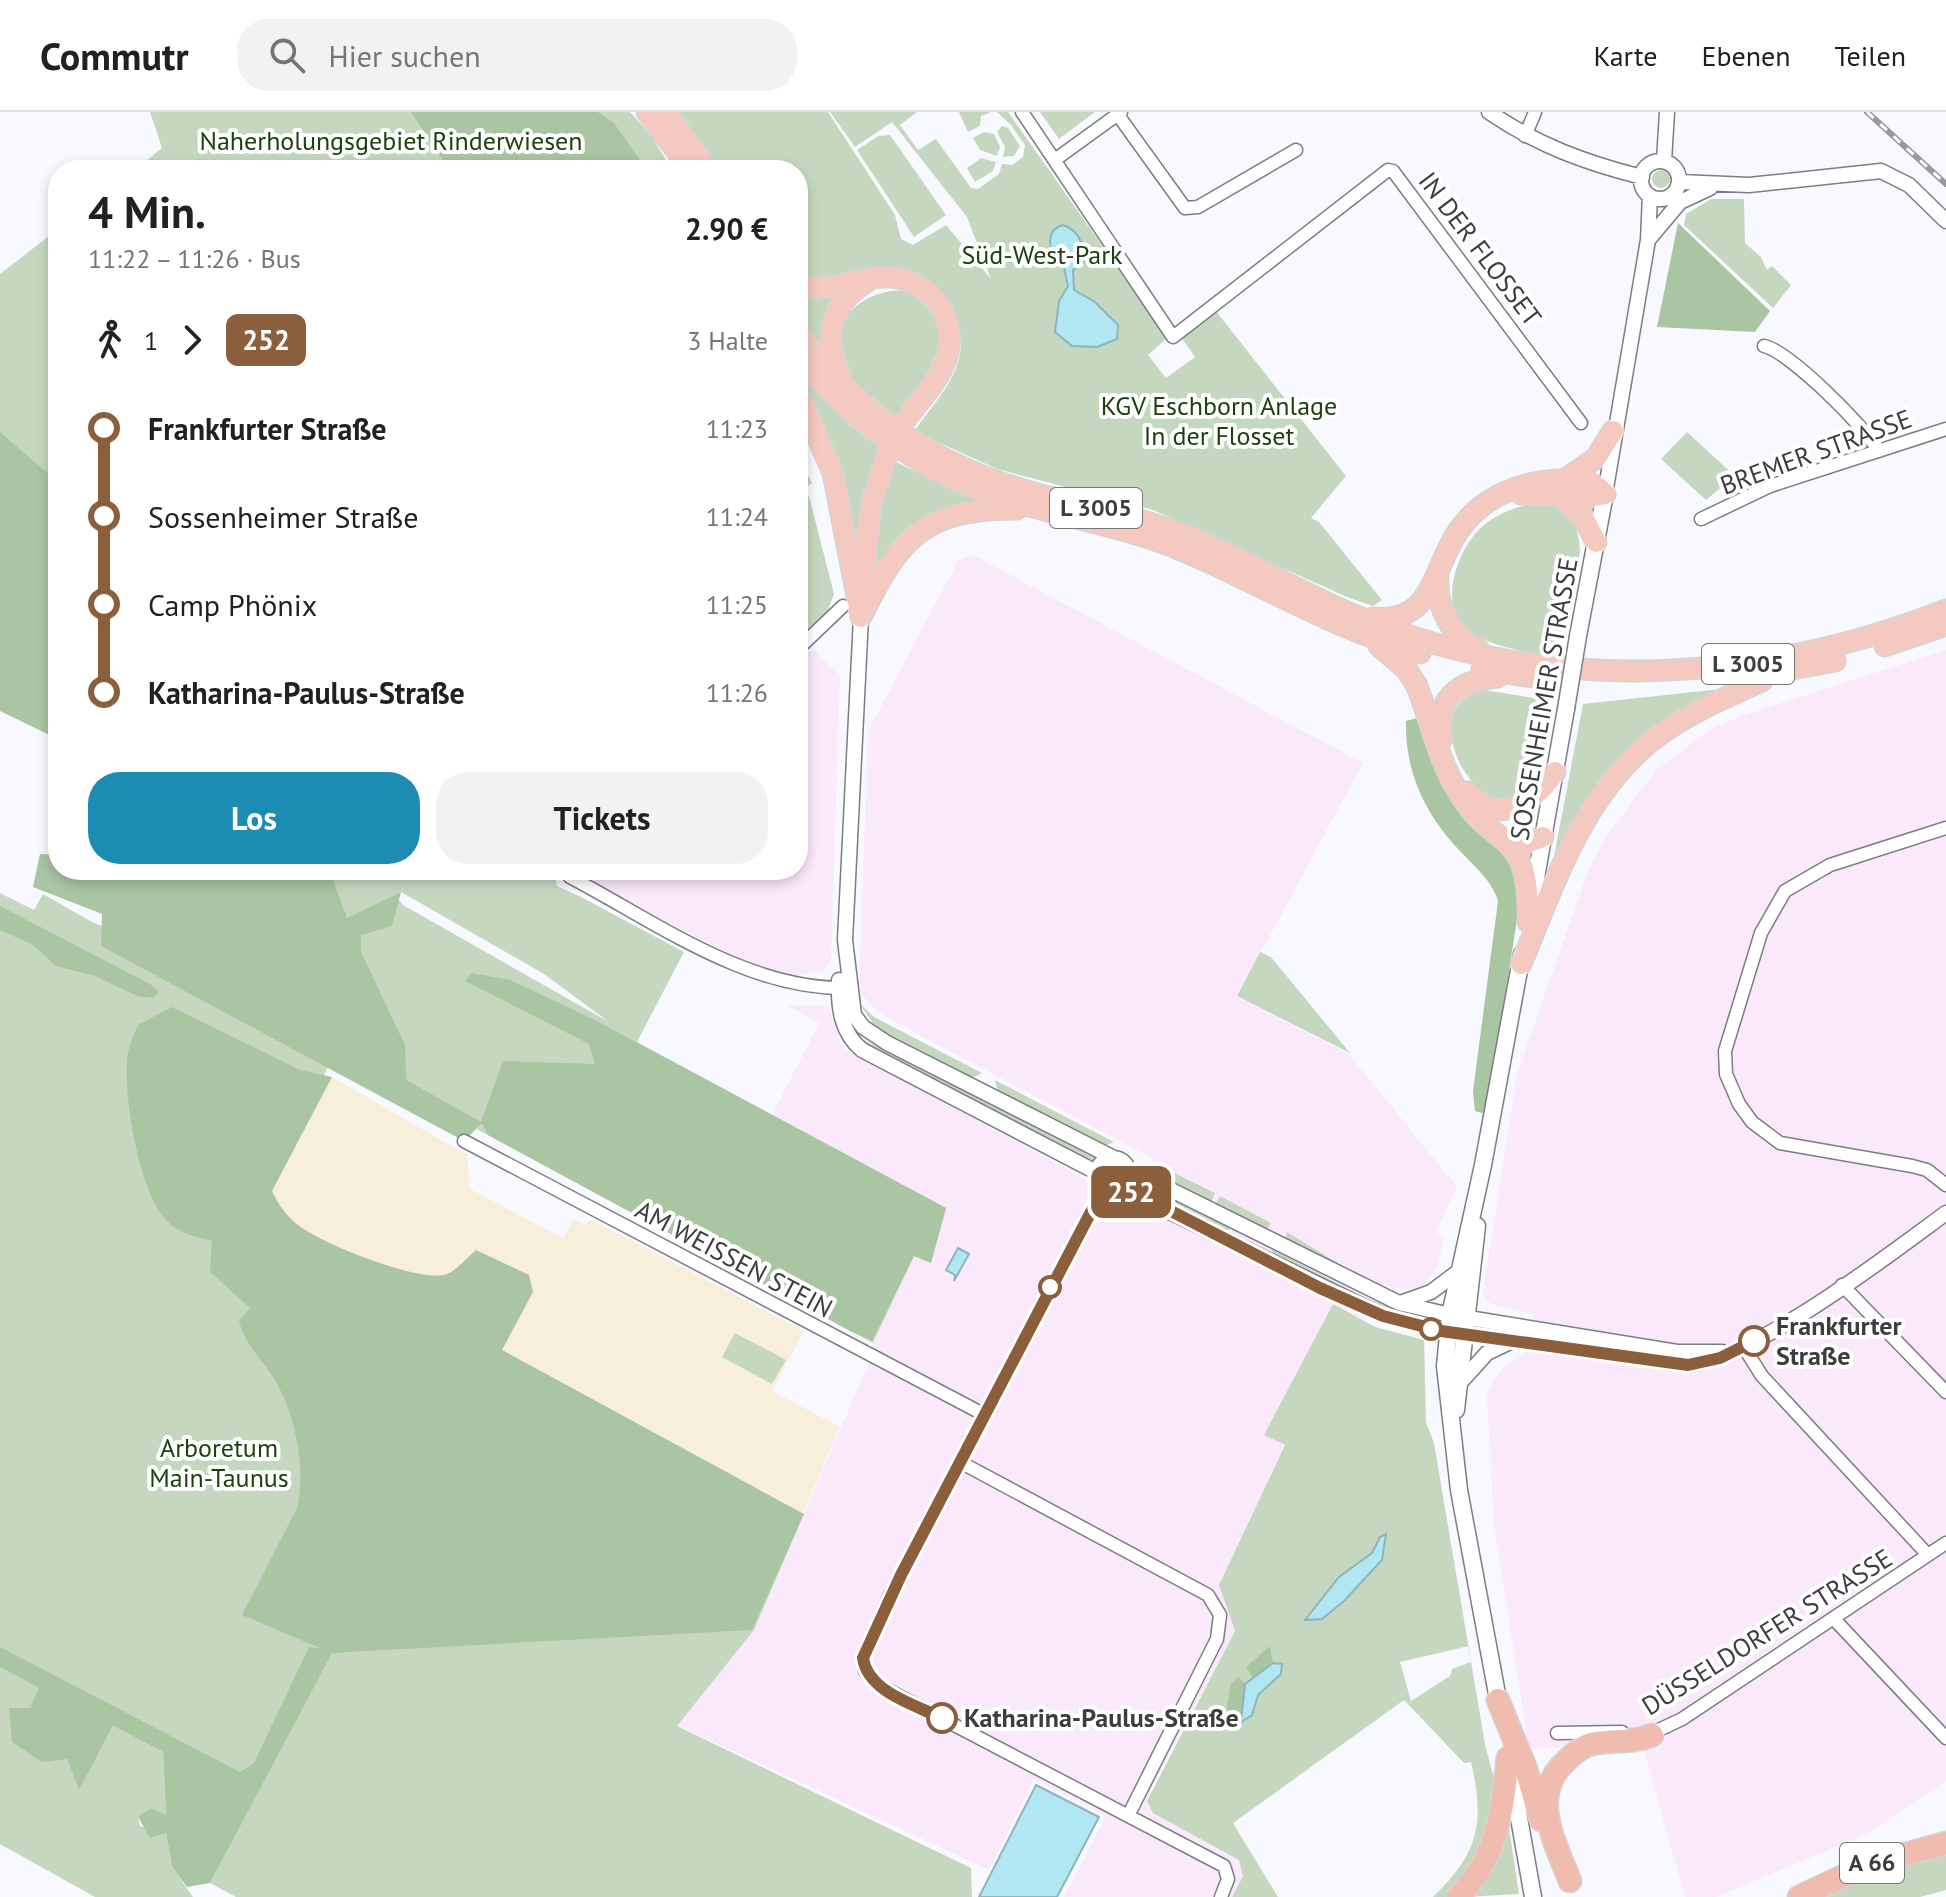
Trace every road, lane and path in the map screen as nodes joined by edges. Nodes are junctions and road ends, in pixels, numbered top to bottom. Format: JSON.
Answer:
{"nodes":[{"id":1,"x":647,"y":112,"type":"edge"},
{"id":2,"x":666,"y":112,"type":"edge"},
{"id":3,"x":1022,"y":112,"type":"edge"},
{"id":4,"x":1489,"y":112,"type":"edge"},
{"id":5,"x":1535,"y":112,"type":"edge"},
{"id":6,"x":1667,"y":112,"type":"edge"},
{"id":7,"x":1120,"y":113,"type":"edge"},
{"id":8,"x":1525,"y":136,"type":"junction"},
{"id":9,"x":1296,"y":150,"type":"dead end"},
{"id":10,"x":1056,"y":159,"type":"junction"},
{"id":11,"x":683,"y":160,"type":"edge"},
{"id":12,"x":701,"y":160,"type":"edge"},
{"id":13,"x":1664,"y":161,"type":"junction"},
{"id":14,"x":1642,"y":177,"type":"junction"},
{"id":15,"x":1680,"y":182,"type":"junction"},
{"id":16,"x":1723,"y":186,"type":"junction"},
{"id":17,"x":1656,"y":198,"type":"junction"},
{"id":18,"x":1946,"y":221,"type":"edge"},
{"id":19,"x":1648,"y":240,"type":"junction"},
{"id":20,"x":871,"y":279,"type":"junction"},
{"id":21,"x":808,"y":288,"type":"edge"},
{"id":22,"x":808,"y":344,"type":"edge"},
{"id":23,"x":1764,"y":346,"type":"dead end"},
{"id":24,"x":808,"y":366,"type":"edge"},
{"id":25,"x":850,"y":393,"type":"junction"},
{"id":26,"x":808,"y":415,"type":"edge"},
{"id":27,"x":906,"y":419,"type":"dead end"},
{"id":28,"x":1581,"y":423,"type":"dead end"},
{"id":29,"x":1946,"y":429,"type":"edge"},
{"id":30,"x":1613,"y":431,"type":"junction"},
{"id":31,"x":1879,"y":451,"type":"junction"},
{"id":32,"x":888,"y":452,"type":"dead end"},
{"id":33,"x":1562,"y":488,"type":"junction"},
{"id":34,"x":1605,"y":494,"type":"junction"},
{"id":35,"x":1041,"y":509,"type":"junction"},
{"id":36,"x":1701,"y":519,"type":"dead end"},
{"id":37,"x":1596,"y":542,"type":"junction"},
{"id":38,"x":1439,"y":573,"type":"junction"},
{"id":39,"x":843,"y":606,"type":"dead end"},
{"id":40,"x":1946,"y":610,"type":"edge"},
{"id":41,"x":1348,"y":613,"type":"junction"},
{"id":42,"x":861,"y":617,"type":"junction"},
{"id":43,"x":1946,"y":625,"type":"edge"},
{"id":44,"x":1366,"y":637,"type":"junction"},
{"id":45,"x":808,"y":639,"type":"edge"},
{"id":46,"x":1493,"y":658,"type":"junction"},
{"id":47,"x":1780,"y":673,"type":"junction"},
{"id":48,"x":1513,"y":675,"type":"junction"},
{"id":49,"x":1555,"y":772,"type":"junction"},
{"id":50,"x":1946,"y":828,"type":"edge"},
{"id":51,"x":1543,"y":837,"type":"junction"},
{"id":52,"x":1506,"y":839,"type":"junction"},
{"id":53,"x":576,"y":880,"type":"edge"},
{"id":54,"x":1528,"y":922,"type":"junction"},
{"id":55,"x":1521,"y":964,"type":"junction"},
{"id":56,"x":844,"y":988,"type":"junction"},
{"id":57,"x":464,"y":1141,"type":"dead end"},
{"id":58,"x":1112,"y":1157,"type":"junction"},
{"id":59,"x":1483,"y":1165,"type":"junction"},
{"id":60,"x":1129,"y":1169,"type":"junction"},
{"id":61,"x":1096,"y":1172,"type":"junction"},
{"id":62,"x":1946,"y":1185,"type":"edge"},
{"id":63,"x":1104,"y":1187,"type":"junction"},
{"id":64,"x":1121,"y":1188,"type":"junction"},
{"id":65,"x":1946,"y":1213,"type":"edge"},
{"id":66,"x":1268,"y":1240,"type":"junction"},
{"id":67,"x":1238,"y":1247,"type":"junction"},
{"id":68,"x":1459,"y":1271,"type":"junction"},
{"id":69,"x":1842,"y":1285,"type":"junction"},
{"id":70,"x":1399,"y":1303,"type":"junction"},
{"id":71,"x":1457,"y":1325,"type":"junction"},
{"id":72,"x":1518,"y":1340,"type":"junction"},
{"id":73,"x":1741,"y":1348,"type":"junction"},
{"id":74,"x":1458,"y":1385,"type":"junction"},
{"id":75,"x":1946,"y":1392,"type":"edge"},
{"id":76,"x":983,"y":1414,"type":"junction"},
{"id":77,"x":1454,"y":1427,"type":"junction"},
{"id":78,"x":960,"y":1462,"type":"junction"},
{"id":79,"x":1946,"y":1543,"type":"edge"},
{"id":80,"x":1928,"y":1555,"type":"junction"},
{"id":81,"x":1833,"y":1618,"type":"junction"},
{"id":82,"x":1498,"y":1700,"type":"junction"},
{"id":83,"x":1557,"y":1733,"type":"dead end"},
{"id":84,"x":1652,"y":1735,"type":"junction"},
{"id":85,"x":1946,"y":1738,"type":"edge"},
{"id":86,"x":1508,"y":1758,"type":"junction"},
{"id":87,"x":1129,"y":1814,"type":"junction"},
{"id":88,"x":1946,"y":1843,"type":"edge"},
{"id":89,"x":1577,"y":1889,"type":"edge"},
{"id":90,"x":1221,"y":1897,"type":"edge"},
{"id":91,"x":1458,"y":1897,"type":"edge"},
{"id":92,"x":1533,"y":1897,"type":"edge"},
{"id":93,"x":1799,"y":1897,"type":"edge"}],
"edges":[{"from":1,"to":11,"type":"highway"},
{"from":2,"to":12,"type":"highway"},
{"from":3,"to":10,"type":"street"},
{"from":4,"to":8,"type":"street"},
{"from":5,"to":8,"type":"street"},
{"from":6,"to":13,"type":"street"},
{"from":7,"to":9,"type":"street"},
{"from":7,"to":10,"type":"street"},
{"from":8,"to":14,"type":"street"},
{"from":10,"to":28,"type":"street","name":"IN DER FLOSSET"},
{"from":13,"to":14,"type":"street"},
{"from":13,"to":15,"type":"street"},
{"from":14,"to":17,"type":"street","name":"SOSSENHEIMER STRASSE"},
{"from":15,"to":16,"type":"street"},
{"from":15,"to":17,"type":"street"},
{"from":16,"to":18,"type":"street"},
{"from":16,"to":19,"type":"street"},
{"from":17,"to":19,"type":"street","name":"SOSSENHEIMER STRASSE"},
{"from":19,"to":30,"type":"street","name":"SOSSENHEIMER STRASSE"},
{"from":20,"to":21,"type":"highway"},
{"from":20,"to":25,"type":"highway"},
{"from":20,"to":27,"type":"highway"},
{"from":22,"to":25,"type":"highway","number":"L 3005"},
{"from":23,"to":31,"type":"street"},
{"from":24,"to":35,"type":"highway","number":"L 3005"},
{"from":25,"to":41,"type":"highway","number":"L 3005"},
{"from":26,"to":42,"type":"highway"},
{"from":29,"to":31,"type":"street","name":"BREMER STRASSE"},
{"from":30,"to":33,"type":"highway"},
{"from":30,"to":34,"type":"street","name":"SOSSENHEIMER STRASSE"},
{"from":31,"to":36,"type":"street","name":"BREMER STRASSE"},
{"from":32,"to":42,"type":"highway"},
{"from":33,"to":34,"type":"highway"},
{"from":33,"to":37,"type":"highway"},
{"from":33,"to":38,"type":"highway"},
{"from":34,"to":37,"type":"main road","name":"SOSSENHEIMER STRASSE"},
{"from":35,"to":42,"type":"highway"},
{"from":35,"to":44,"type":"highway","number":"L 3005"},
{"from":37,"to":49,"type":"main road","name":"SOSSENHEIMER STRASSE","bridge":true},
{"from":38,"to":41,"type":"highway"},
{"from":38,"to":46,"type":"highway"},
{"from":39,"to":45,"type":"street"},
{"from":40,"to":46,"type":"highway","number":"L 3005"},
{"from":41,"to":46,"type":"highway","number":"L 3005"},
{"from":42,"to":56,"type":"street"},
{"from":43,"to":47,"type":"highway","number":"L 3005"},
{"from":44,"to":48,"type":"highway","number":"L 3005"},
{"from":44,"to":52,"type":"highway"},
{"from":47,"to":48,"type":"highway","number":"L 3005"},
{"from":47,"to":55,"type":"highway"},
{"from":48,"to":49,"type":"highway"},
{"from":49,"to":51,"type":"main road","name":"SOSSENHEIMER STRASSE"},
{"from":50,"to":62,"type":"street"},
{"from":51,"to":52,"type":"highway"},
{"from":51,"to":54,"type":"main road","name":"SOSSENHEIMER STRASSE"},
{"from":52,"to":54,"type":"highway"},
{"from":53,"to":56,"type":"street"},
{"from":54,"to":55,"type":"main road","name":"SOSSENHEIMER STRASSE"},
{"from":55,"to":59,"type":"main road","name":"SOSSENHEIMER STRASSE"},
{"from":56,"to":58,"type":"street"},
{"from":56,"to":61,"type":"street"},
{"from":57,"to":76,"type":"street","name":"AM WEISSEN STEIN"},
{"from":58,"to":60,"type":"street"},
{"from":58,"to":61,"type":"street"},
{"from":59,"to":68,"type":"main road","name":"SOSSENHEIMER STRASSE"},
{"from":59,"to":71,"type":"main road","name":"SOSSENHEIMER STRASSE"},
{"from":60,"to":64,"type":"street"},
{"from":60,"to":66,"type":"street"},
{"from":61,"to":63,"type":"street"},
{"from":63,"to":64,"type":"street"},
{"from":63,"to":76,"type":"street"},
{"from":64,"to":67,"type":"street"},
{"from":65,"to":69,"type":"street"},
{"from":66,"to":67,"type":"street"},
{"from":66,"to":70,"type":"street"},
{"from":67,"to":71,"type":"street"},
{"from":68,"to":70,"type":"street"},
{"from":68,"to":71,"type":"main road","name":"SOSSENHEIMER STRASSE"},
{"from":69,"to":73,"type":"street"},
{"from":69,"to":75,"type":"street"},
{"from":70,"to":71,"type":"street"},
{"from":71,"to":72,"type":"street"},
{"from":71,"to":73,"type":"street"},
{"from":71,"to":74,"type":"main road","name":"SOSSENHEIMER STRASSE"},
{"from":71,"to":77,"type":"main road","name":"SOSSENHEIMER STRASSE"},
{"from":72,"to":73,"type":"street"},
{"from":72,"to":74,"type":"street"},
{"from":73,"to":80,"type":"street"},
{"from":74,"to":77,"type":"main road","name":"SOSSENHEIMER STRASSE"},
{"from":76,"to":78,"type":"street"},
{"from":77,"to":82,"type":"main road","name":"SOSSENHEIMER STRASSE"},
{"from":78,"to":87,"type":"street"},
{"from":78,"to":87,"type":"street"},
{"from":79,"to":80,"type":"street","name":"DÜSSELDORFER STRASSE"},
{"from":80,"to":81,"type":"street","name":"DÜSSELDORFER STRASSE"},
{"from":81,"to":84,"type":"street","name":"DÜSSELDORFER STRASSE"},
{"from":81,"to":85,"type":"street"},
{"from":82,"to":86,"type":"main road","name":"SOSSENHEIMER STRASSE"},
{"from":82,"to":89,"type":"highway"},
{"from":83,"to":84,"type":"street","name":"DÜSSELDORFER STRASSE"},
{"from":84,"to":89,"type":"highway"},
{"from":86,"to":91,"type":"highway"},
{"from":86,"to":92,"type":"main road","name":"SOSSENHEIMER STRASSE"},
{"from":87,"to":90,"type":"street"},
{"from":88,"to":93,"type":"highway","number":"A 66"}]}
